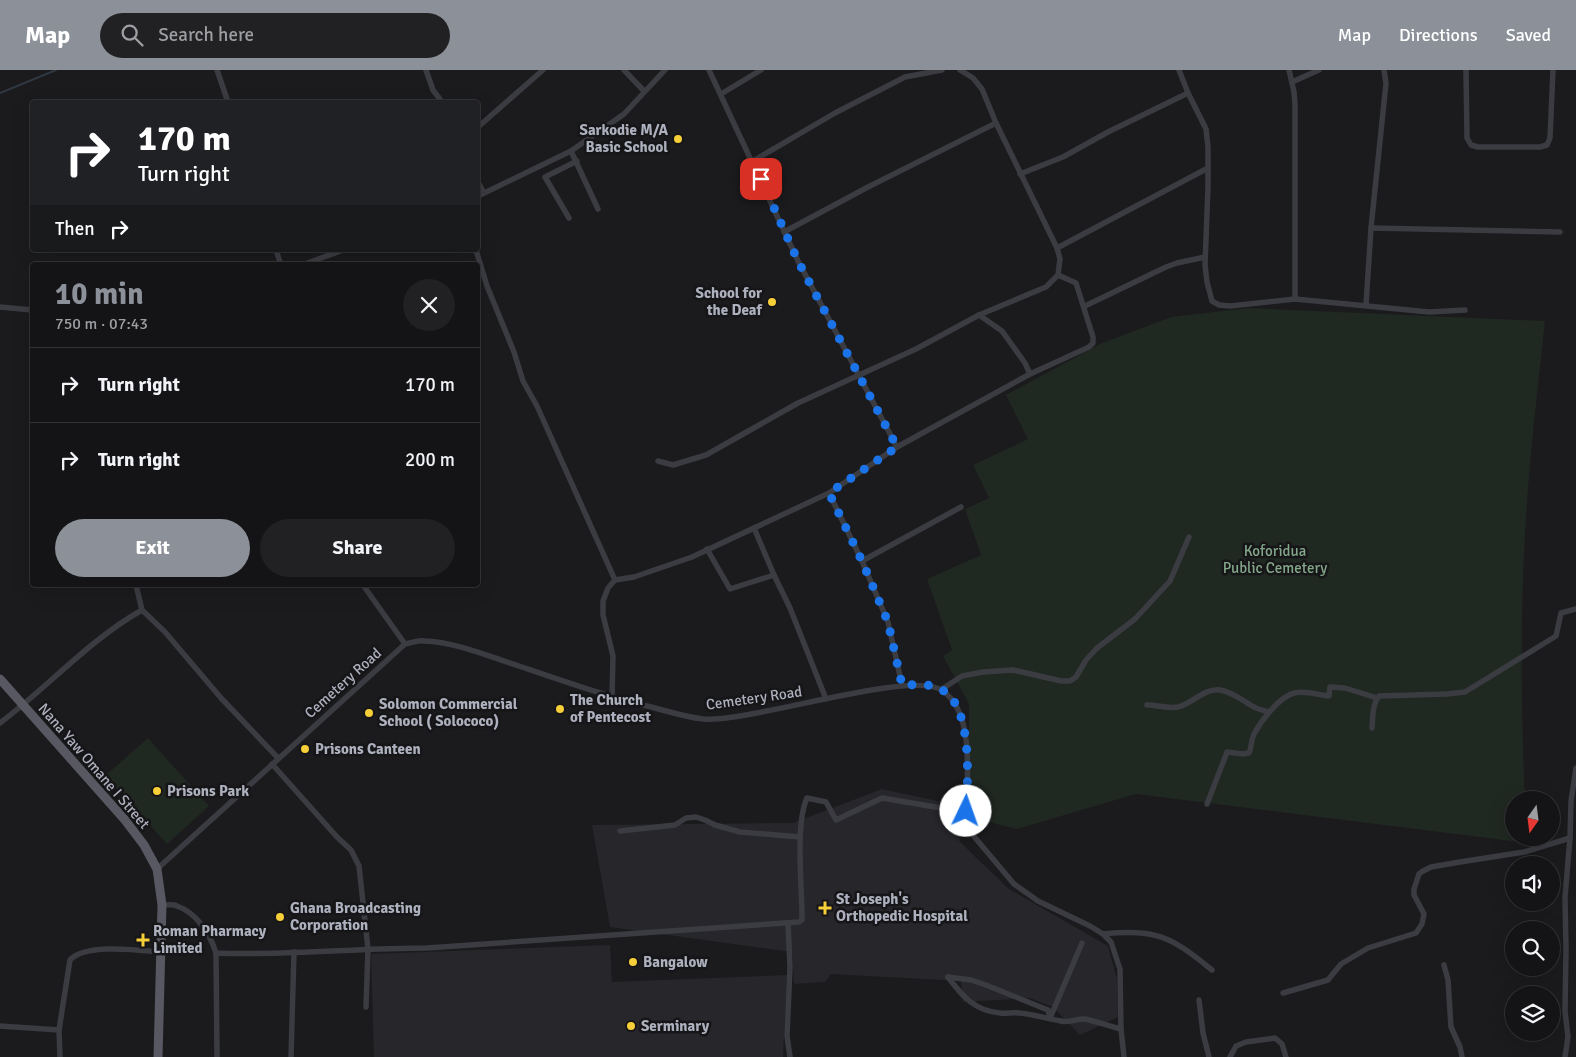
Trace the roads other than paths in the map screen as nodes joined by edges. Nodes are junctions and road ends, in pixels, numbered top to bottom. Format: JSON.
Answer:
{"nodes":[{"id":1,"x":217,"y":70,"type":"edge"},
{"id":2,"x":426,"y":70,"type":"edge"},
{"id":3,"x":543,"y":70,"type":"edge"},
{"id":4,"x":624,"y":70,"type":"edge"},
{"id":5,"x":665,"y":70,"type":"edge"},
{"id":6,"x":709,"y":70,"type":"edge"},
{"id":7,"x":761,"y":70,"type":"edge"},
{"id":8,"x":901,"y":70,"type":"edge"},
{"id":9,"x":942,"y":70,"type":"edge"},
{"id":10,"x":960,"y":70,"type":"edge"},
{"id":11,"x":1179,"y":70,"type":"edge"},
{"id":12,"x":1288,"y":70,"type":"edge"},
{"id":13,"x":1319,"y":70,"type":"edge"},
{"id":14,"x":1384,"y":70,"type":"edge"},
{"id":15,"x":1466,"y":70,"type":"edge"},
{"id":16,"x":1553,"y":70,"type":"edge"},
{"id":17,"x":905,"y":77,"type":"junction"},
{"id":18,"x":1292,"y":82,"type":"junction"},
{"id":19,"x":644,"y":91,"type":"junction"},
{"id":20,"x":1188,"y":93,"type":"junction"},
{"id":21,"x":721,"y":94,"type":"junction"},
{"id":22,"x":227,"y":100,"type":"edge"},
{"id":23,"x":441,"y":100,"type":"edge"},
{"id":24,"x":996,"y":123,"type":"junction"},
{"id":25,"x":480,"y":125,"type":"edge"},
{"id":26,"x":571,"y":151,"type":"junction"},
{"id":27,"x":577,"y":161,"type":"junction"},
{"id":28,"x":753,"y":161,"type":"junction"},
{"id":29,"x":1208,"y":168,"type":"junction"},
{"id":30,"x":1020,"y":174,"type":"junction"},
{"id":31,"x":480,"y":194,"type":"edge"},
{"id":32,"x":598,"y":209,"type":"dead end"},
{"id":33,"x":569,"y":218,"type":"dead end"},
{"id":34,"x":1371,"y":228,"type":"junction"},
{"id":35,"x":784,"y":232,"type":"junction"},
{"id":36,"x":1560,"y":232,"type":"dead end"},
{"id":37,"x":1056,"y":248,"type":"junction"},
{"id":38,"x":338,"y":252,"type":"edge"},
{"id":39,"x":1205,"y":256,"type":"junction"},
{"id":40,"x":310,"y":262,"type":"edge"},
{"id":41,"x":480,"y":263,"type":"edge"},
{"id":42,"x":1058,"y":275,"type":"junction"},
{"id":43,"x":1295,"y":299,"type":"junction"},
{"id":44,"x":1085,"y":306,"type":"junction"},
{"id":45,"x":1366,"y":306,"type":"junction"},
{"id":46,"x":0,"y":307,"type":"edge"},
{"id":47,"x":30,"y":310,"type":"edge"},
{"id":48,"x":1465,"y":310,"type":"dead end"},
{"id":49,"x":979,"y":315,"type":"junction"},
{"id":50,"x":1030,"y":374,"type":"junction"},
{"id":51,"x":858,"y":376,"type":"junction"},
{"id":52,"x":897,"y":447,"type":"junction"},
{"id":53,"x":658,"y":461,"type":"dead end"},
{"id":54,"x":829,"y":493,"type":"junction"},
{"id":55,"x":961,"y":507,"type":"dead end"},
{"id":56,"x":754,"y":528,"type":"junction"},
{"id":57,"x":1189,"y":537,"type":"dead end"},
{"id":58,"x":707,"y":549,"type":"junction"},
{"id":59,"x":862,"y":561,"type":"junction"},
{"id":60,"x":774,"y":575,"type":"junction"},
{"id":61,"x":615,"y":580,"type":"junction"},
{"id":62,"x":137,"y":587,"type":"edge"},
{"id":63,"x":364,"y":587,"type":"edge"},
{"id":64,"x":142,"y":610,"type":"junction"},
{"id":65,"x":1576,"y":610,"type":"edge"},
{"id":66,"x":405,"y":644,"type":"junction"},
{"id":67,"x":0,"y":679,"type":"edge"},
{"id":68,"x":902,"y":685,"type":"junction"},
{"id":69,"x":942,"y":689,"type":"junction"},
{"id":70,"x":612,"y":698,"type":"junction"},
{"id":71,"x":1377,"y":698,"type":"junction"},
{"id":72,"x":826,"y":699,"type":"junction"},
{"id":73,"x":1147,"y":705,"type":"dead end"},
{"id":74,"x":24,"y":706,"type":"junction"},
{"id":75,"x":1268,"y":712,"type":"junction"},
{"id":76,"x":0,"y":724,"type":"edge"},
{"id":77,"x":1372,"y":728,"type":"dead end"},
{"id":78,"x":278,"y":758,"type":"junction"},
{"id":79,"x":272,"y":764,"type":"junction"},
{"id":80,"x":1576,"y":768,"type":"edge"},
{"id":81,"x":1207,"y":804,"type":"dead end"},
{"id":82,"x":966,"y":811,"type":"junction"},
{"id":83,"x":620,"y":831,"type":"dead end"},
{"id":84,"x":800,"y":837,"type":"junction"},
{"id":85,"x":1570,"y":838,"type":"junction"},
{"id":86,"x":157,"y":869,"type":"junction"},
{"id":87,"x":162,"y":905,"type":"junction"},
{"id":88,"x":788,"y":923,"type":"junction"},
{"id":89,"x":1103,"y":934,"type":"junction"},
{"id":90,"x":1082,"y":943,"type":"dead end"},
{"id":91,"x":368,"y":948,"type":"junction"},
{"id":92,"x":160,"y":952,"type":"junction"},
{"id":93,"x":294,"y":952,"type":"junction"},
{"id":94,"x":216,"y":953,"type":"junction"},
{"id":95,"x":1444,"y":965,"type":"dead end"},
{"id":96,"x":1212,"y":970,"type":"dead end"},
{"id":97,"x":1283,"y":993,"type":"dead end"},
{"id":98,"x":1199,"y":1000,"type":"dead end"},
{"id":99,"x":366,"y":1007,"type":"dead end"},
{"id":100,"x":1050,"y":1018,"type":"junction"},
{"id":101,"x":0,"y":1026,"type":"edge"},
{"id":102,"x":1121,"y":1029,"type":"junction"},
{"id":103,"x":60,"y":1030,"type":"junction"},
{"id":104,"x":60,"y":1057,"type":"edge"},
{"id":105,"x":158,"y":1057,"type":"edge"},
{"id":106,"x":217,"y":1057,"type":"edge"},
{"id":107,"x":291,"y":1057,"type":"edge"},
{"id":108,"x":790,"y":1057,"type":"edge"},
{"id":109,"x":1124,"y":1057,"type":"edge"},
{"id":110,"x":1209,"y":1057,"type":"edge"},
{"id":111,"x":1230,"y":1057,"type":"edge"},
{"id":112,"x":1286,"y":1057,"type":"edge"},
{"id":113,"x":1462,"y":1057,"type":"edge"},
{"id":114,"x":1565,"y":1057,"type":"edge"}],
"edges":[{"from":1,"to":22,"type":"street"},
{"from":2,"to":23,"type":"street"},
{"from":3,"to":25,"type":"street"},
{"from":4,"to":19,"type":"street"},
{"from":5,"to":19,"type":"street"},
{"from":6,"to":21,"type":"street"},
{"from":7,"to":21,"type":"street"},
{"from":8,"to":17,"type":"street"},
{"from":9,"to":17,"type":"street"},
{"from":10,"to":24,"type":"street"},
{"from":11,"to":20,"type":"street"},
{"from":12,"to":18,"type":"street"},
{"from":13,"to":18,"type":"street"},
{"from":14,"to":34,"type":"street"},
{"from":15,"to":16,"type":"street"},
{"from":17,"to":28,"type":"street"},
{"from":18,"to":43,"type":"street"},
{"from":19,"to":26,"type":"street"},
{"from":20,"to":29,"type":"street"},
{"from":20,"to":30,"type":"street"},
{"from":21,"to":28,"type":"street"},
{"from":24,"to":30,"type":"street"},
{"from":24,"to":35,"type":"street"},
{"from":26,"to":27,"type":"street"},
{"from":26,"to":31,"type":"street"},
{"from":27,"to":32,"type":"street"},
{"from":27,"to":33,"type":"street"},
{"from":28,"to":35,"type":"street"},
{"from":29,"to":37,"type":"street"},
{"from":29,"to":39,"type":"street"},
{"from":30,"to":37,"type":"street"},
{"from":34,"to":36,"type":"street"},
{"from":34,"to":45,"type":"street"},
{"from":35,"to":51,"type":"street"},
{"from":37,"to":42,"type":"street"},
{"from":38,"to":40,"type":"street"},
{"from":39,"to":43,"type":"street"},
{"from":39,"to":44,"type":"street"},
{"from":41,"to":61,"type":"street"},
{"from":42,"to":44,"type":"street"},
{"from":42,"to":49,"type":"street"},
{"from":43,"to":45,"type":"street"},
{"from":44,"to":50,"type":"street"},
{"from":45,"to":48,"type":"street"},
{"from":46,"to":47,"type":"street"},
{"from":49,"to":50,"type":"street"},
{"from":49,"to":51,"type":"street"},
{"from":50,"to":52,"type":"street"},
{"from":51,"to":52,"type":"street"},
{"from":51,"to":53,"type":"street"},
{"from":52,"to":54,"type":"street"},
{"from":54,"to":56,"type":"street"},
{"from":54,"to":59,"type":"street"},
{"from":55,"to":59,"type":"street"},
{"from":56,"to":58,"type":"street"},
{"from":56,"to":60,"type":"street"},
{"from":57,"to":69,"type":"street"},
{"from":58,"to":60,"type":"street"},
{"from":58,"to":61,"type":"street"},
{"from":59,"to":68,"type":"street"},
{"from":60,"to":72,"type":"street"},
{"from":61,"to":70,"type":"street"},
{"from":62,"to":64,"type":"street"},
{"from":63,"to":66,"type":"street"},
{"from":64,"to":74,"type":"street"},
{"from":64,"to":78,"type":"street"},
{"from":65,"to":71,"type":"street"},
{"from":66,"to":70,"type":"street","name":"Cemetery Road"},
{"from":66,"to":78,"type":"street","name":"Cemetery Road"},
{"from":67,"to":74,"type":"main road","name":"Nana Yaw Omane I Street"},
{"from":68,"to":69,"type":"street","name":"Cemetery Road"},
{"from":68,"to":72,"type":"street","name":"Cemetery Road"},
{"from":69,"to":82,"type":"street"},
{"from":70,"to":72,"type":"street","name":"Cemetery Road"},
{"from":71,"to":75,"type":"street"},
{"from":71,"to":77,"type":"street"},
{"from":73,"to":75,"type":"street"},
{"from":74,"to":76,"type":"street"},
{"from":74,"to":86,"type":"main road","name":"Nana Yaw Omane I Street"},
{"from":75,"to":81,"type":"street"},
{"from":78,"to":79,"type":"street","name":"Cemetery Road"},
{"from":79,"to":86,"type":"street","name":"Cemetery Road"},
{"from":79,"to":91,"type":"street"},
{"from":80,"to":85,"type":"street"},
{"from":82,"to":84,"type":"street"},
{"from":82,"to":89,"type":"street"},
{"from":83,"to":84,"type":"street"},
{"from":84,"to":88,"type":"street"},
{"from":85,"to":97,"type":"street"},
{"from":85,"to":114,"type":"street"},
{"from":86,"to":87,"type":"main road","name":"Nana Yaw Omane I Street"},
{"from":87,"to":92,"type":"main road","name":"Nana Yaw Omane I Street"},
{"from":87,"to":94,"type":"street"},
{"from":88,"to":91,"type":"street"},
{"from":88,"to":108,"type":"street"},
{"from":89,"to":96,"type":"street"},
{"from":89,"to":102,"type":"street"},
{"from":90,"to":100,"type":"street"},
{"from":91,"to":93,"type":"street"},
{"from":91,"to":99,"type":"street"},
{"from":92,"to":103,"type":"street"},
{"from":92,"to":105,"type":"main road","name":"Nana Yaw Omane I Street"},
{"from":93,"to":94,"type":"street"},
{"from":93,"to":107,"type":"street"},
{"from":94,"to":106,"type":"street"},
{"from":95,"to":113,"type":"street"},
{"from":98,"to":110,"type":"street"},
{"from":100,"to":100,"type":"street"},
{"from":100,"to":102,"type":"street"},
{"from":101,"to":103,"type":"street"},
{"from":102,"to":109,"type":"street"},
{"from":103,"to":104,"type":"street"},
{"from":111,"to":112,"type":"street"}]}
